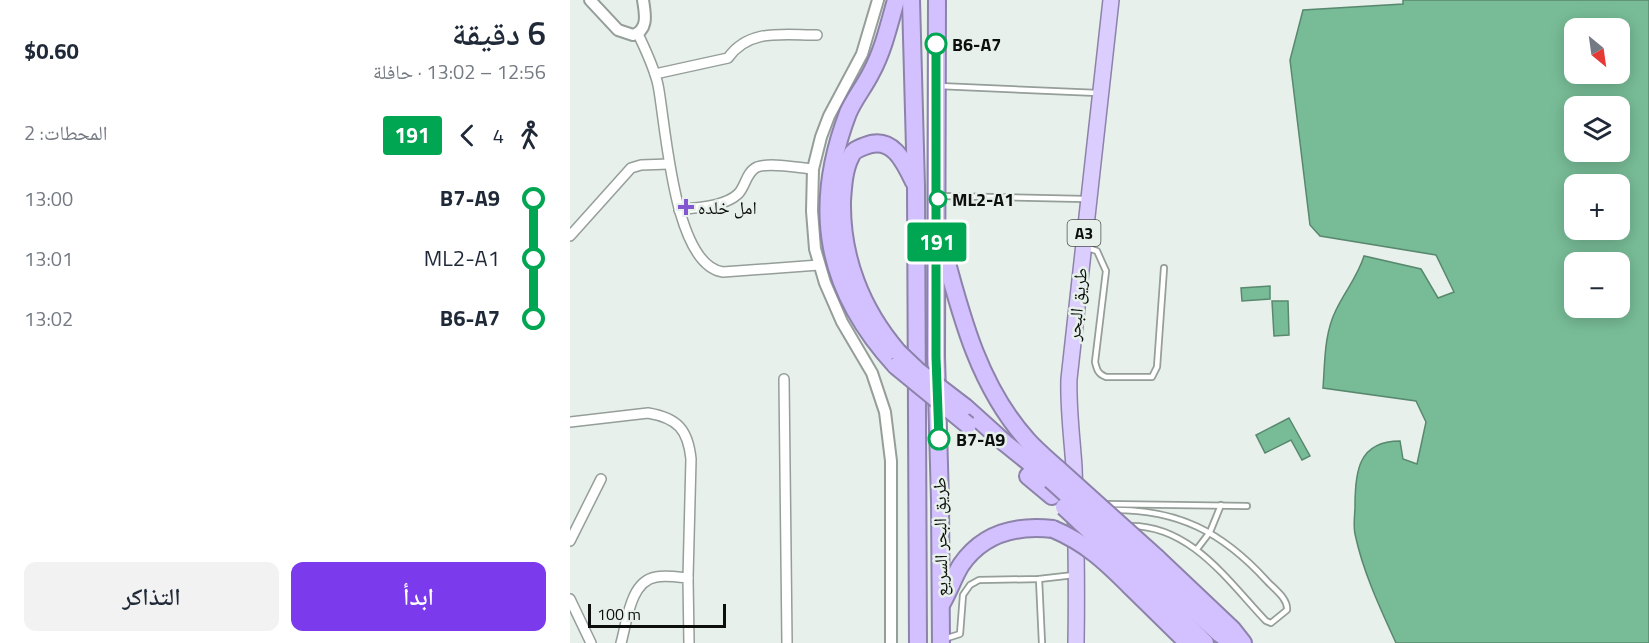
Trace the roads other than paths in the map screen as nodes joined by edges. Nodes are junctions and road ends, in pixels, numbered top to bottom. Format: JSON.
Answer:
{"nodes":[{"id":1,"x":590,"y":0,"type":"edge"},
{"id":2,"x":643,"y":0,"type":"edge"},
{"id":3,"x":878,"y":0,"type":"edge"},
{"id":4,"x":896,"y":0,"type":"edge"},
{"id":5,"x":911,"y":0,"type":"edge"},
{"id":6,"x":937,"y":0,"type":"edge"},
{"id":7,"x":1111,"y":0,"type":"edge"},
{"id":8,"x":638,"y":34,"type":"junction"},
{"id":9,"x":817,"y":35,"type":"dead end"},
{"id":10,"x":655,"y":74,"type":"junction"},
{"id":11,"x":936,"y":86,"type":"junction"},
{"id":12,"x":1100,"y":93,"type":"junction"},
{"id":13,"x":669,"y":164,"type":"junction"},
{"id":14,"x":813,"y":169,"type":"junction"},
{"id":15,"x":916,"y":186,"type":"junction"},
{"id":16,"x":938,"y":196,"type":"junction"},
{"id":17,"x":1088,"y":199,"type":"junction"},
{"id":18,"x":679,"y":210,"type":"junction"},
{"id":19,"x":937,"y":225,"type":"junction"},
{"id":20,"x":570,"y":236,"type":"edge"},
{"id":21,"x":1083,"y":247,"type":"junction"},
{"id":22,"x":819,"y":265,"type":"junction"},
{"id":23,"x":1164,"y":268,"type":"dead end"},
{"id":24,"x":897,"y":359,"type":"junction"},
{"id":25,"x":784,"y":379,"type":"dead end"},
{"id":26,"x":570,"y":422,"type":"edge"},
{"id":27,"x":1059,"y":478,"type":"junction"},
{"id":28,"x":601,"y":479,"type":"dead end"},
{"id":29,"x":1221,"y":505,"type":"junction"},
{"id":30,"x":1247,"y":506,"type":"dead end"},
{"id":31,"x":1074,"y":507,"type":"junction"},
{"id":32,"x":1075,"y":528,"type":"junction"},
{"id":33,"x":1210,"y":532,"type":"junction"},
{"id":34,"x":570,"y":541,"type":"edge"},
{"id":35,"x":1197,"y":549,"type":"junction"},
{"id":36,"x":1144,"y":572,"type":"junction"},
{"id":37,"x":1077,"y":574,"type":"junction"},
{"id":38,"x":688,"y":578,"type":"junction"},
{"id":39,"x":1038,"y":579,"type":"junction"},
{"id":40,"x":570,"y":599,"type":"edge"},
{"id":41,"x":941,"y":607,"type":"junction"},
{"id":42,"x":941,"y":641,"type":"edge"},
{"id":43,"x":591,"y":643,"type":"edge"},
{"id":44,"x":621,"y":643,"type":"edge"},
{"id":45,"x":689,"y":643,"type":"edge"},
{"id":46,"x":787,"y":643,"type":"edge"},
{"id":47,"x":891,"y":643,"type":"edge"},
{"id":48,"x":918,"y":643,"type":"edge"},
{"id":49,"x":1041,"y":643,"type":"edge"},
{"id":50,"x":1076,"y":643,"type":"edge"},
{"id":51,"x":1188,"y":643,"type":"edge"},
{"id":52,"x":1205,"y":643,"type":"edge"},
{"id":53,"x":1233,"y":643,"type":"edge"},
{"id":54,"x":1243,"y":643,"type":"edge"}],
"edges":[{"from":1,"to":8,"type":"street"},
{"from":2,"to":8,"type":"street"},
{"from":3,"to":14,"type":"street"},
{"from":4,"to":24,"type":"highway"},
{"from":5,"to":15,"type":"highway","name":"طريق البحر السريع"},
{"from":6,"to":11,"type":"highway","name":"طريق البحر السريع"},
{"from":7,"to":12,"type":"highway","name":"طريق البحر","number":"A3"},
{"from":8,"to":10,"type":"street"},
{"from":9,"to":10,"type":"street"},
{"from":10,"to":13,"type":"street"},
{"from":11,"to":12,"type":"lane"},
{"from":11,"to":16,"type":"highway","name":"طريق البحر السريع"},
{"from":12,"to":17,"type":"highway","name":"طريق البحر","number":"A3"},
{"from":13,"to":18,"type":"street"},
{"from":13,"to":20,"type":"street"},
{"from":14,"to":18,"type":"street"},
{"from":14,"to":22,"type":"street"},
{"from":15,"to":24,"type":"highway"},
{"from":15,"to":48,"type":"highway","name":"طريق البحر السريع"},
{"from":16,"to":17,"type":"lane"},
{"from":16,"to":19,"type":"highway","name":"طريق البحر السريع"},
{"from":17,"to":21,"type":"highway","name":"طريق البحر","number":"A3"},
{"from":18,"to":22,"type":"street"},
{"from":19,"to":27,"type":"highway"},
{"from":19,"to":41,"type":"highway","name":"طريق البحر السريع"},
{"from":21,"to":23,"type":"lane"},
{"from":21,"to":27,"type":"highway","name":"طريق البحر","number":"A3"},
{"from":22,"to":47,"type":"street"},
{"from":24,"to":27,"type":"highway","bridge":true},
{"from":24,"to":27,"type":"highway","bridge":true},
{"from":25,"to":46,"type":"street"},
{"from":26,"to":38,"type":"street"},
{"from":27,"to":31,"type":"highway","number":"A3"},
{"from":27,"to":36,"type":"highway","bridge":true},
{"from":27,"to":36,"type":"highway","bridge":true},
{"from":28,"to":34,"type":"street"},
{"from":29,"to":30,"type":"lane"},
{"from":29,"to":31,"type":"lane"},
{"from":29,"to":33,"type":"lane"},
{"from":31,"to":32,"type":"highway","number":"A3"},
{"from":31,"to":33,"type":"lane"},
{"from":32,"to":35,"type":"lane"},
{"from":32,"to":37,"type":"highway","number":"A3"},
{"from":33,"to":35,"type":"lane"},
{"from":33,"to":35,"type":"lane"},
{"from":36,"to":41,"type":"highway","bridge":true},
{"from":36,"to":51,"type":"highway"},
{"from":36,"to":52,"type":"highway"},
{"from":36,"to":53,"type":"highway"},
{"from":36,"to":54,"type":"highway"},
{"from":37,"to":39,"type":"lane"},
{"from":37,"to":50,"type":"highway","number":"A3"},
{"from":38,"to":44,"type":"street"},
{"from":38,"to":45,"type":"street"},
{"from":39,"to":42,"type":"lane"},
{"from":39,"to":49,"type":"lane"},
{"from":40,"to":43,"type":"street"},
{"from":41,"to":42,"type":"highway","name":"طريق البحر السريع"}]}
